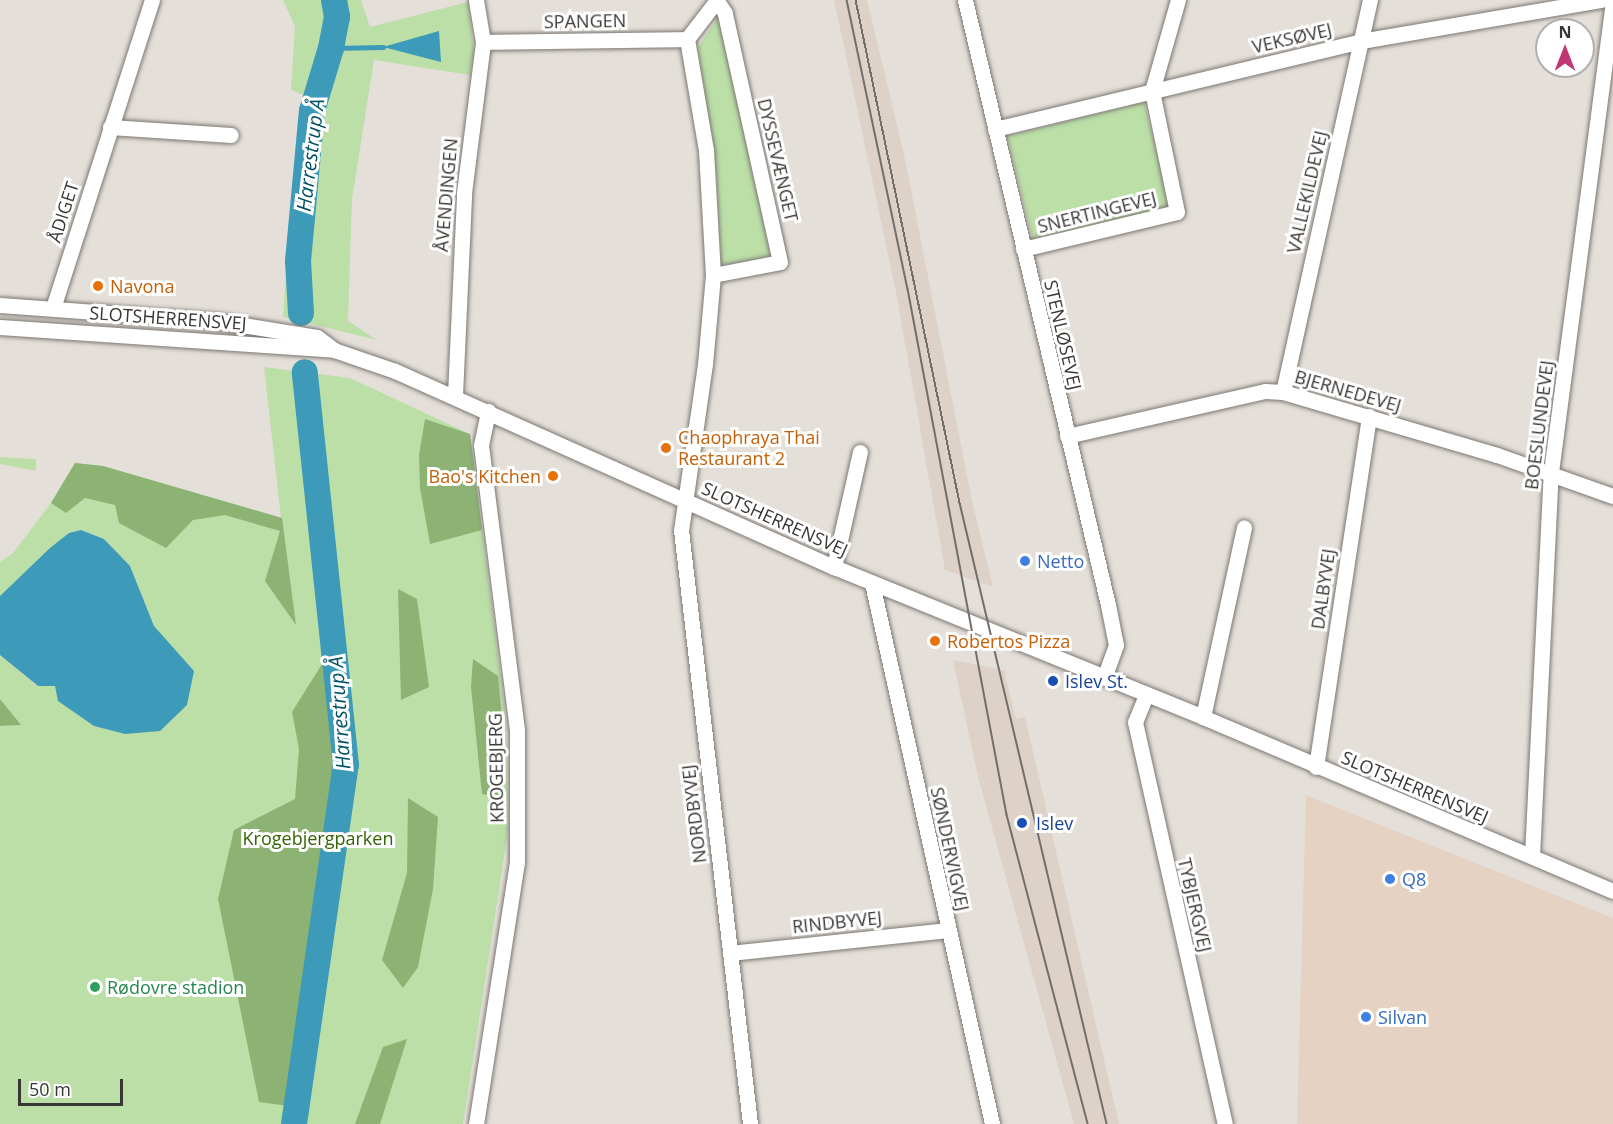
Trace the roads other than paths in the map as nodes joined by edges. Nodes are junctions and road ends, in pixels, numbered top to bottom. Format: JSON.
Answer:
{"nodes":[{"id":1,"x":152,"y":0,"type":"edge"},
{"id":2,"x":476,"y":0,"type":"edge"},
{"id":3,"x":965,"y":0,"type":"edge"},
{"id":4,"x":1178,"y":0,"type":"edge"},
{"id":5,"x":1370,"y":0,"type":"edge"},
{"id":6,"x":1602,"y":0,"type":"edge"},
{"id":7,"x":1613,"y":0,"type":"edge"},
{"id":8,"x":717,"y":1,"type":"edge"},
{"id":9,"x":687,"y":39,"type":"junction"},
{"id":10,"x":1361,"y":41,"type":"junction"},
{"id":11,"x":483,"y":42,"type":"junction"},
{"id":12,"x":1152,"y":91,"type":"junction"},
{"id":13,"x":110,"y":127,"type":"junction"},
{"id":14,"x":995,"y":129,"type":"junction"},
{"id":15,"x":231,"y":135,"type":"dead end"},
{"id":16,"x":1023,"y":249,"type":"junction"},
{"id":17,"x":713,"y":275,"type":"junction"},
{"id":18,"x":0,"y":305,"type":"edge"},
{"id":19,"x":53,"y":308,"type":"junction"},
{"id":20,"x":0,"y":327,"type":"edge"},
{"id":21,"x":334,"y":350,"type":"junction"},
{"id":22,"x":1283,"y":392,"type":"junction"},
{"id":23,"x":455,"y":395,"type":"junction"},
{"id":24,"x":488,"y":411,"type":"junction"},
{"id":25,"x":1369,"y":416,"type":"junction"},
{"id":26,"x":1067,"y":436,"type":"junction"},
{"id":27,"x":860,"y":452,"type":"dead end"},
{"id":28,"x":1551,"y":472,"type":"junction"},
{"id":29,"x":1613,"y":496,"type":"edge"},
{"id":30,"x":685,"y":500,"type":"junction"},
{"id":31,"x":1244,"y":527,"type":"dead end"},
{"id":32,"x":834,"y":567,"type":"junction"},
{"id":33,"x":872,"y":583,"type":"junction"},
{"id":34,"x":1104,"y":678,"type":"junction"},
{"id":35,"x":1146,"y":695,"type":"junction"},
{"id":36,"x":1203,"y":717,"type":"junction"},
{"id":37,"x":1316,"y":766,"type":"junction"},
{"id":38,"x":1533,"y":856,"type":"junction"},
{"id":39,"x":1613,"y":891,"type":"edge"},
{"id":40,"x":948,"y":930,"type":"junction"},
{"id":41,"x":730,"y":953,"type":"junction"},
{"id":42,"x":476,"y":1124,"type":"edge"},
{"id":43,"x":750,"y":1124,"type":"edge"},
{"id":44,"x":992,"y":1124,"type":"edge"},
{"id":45,"x":1225,"y":1124,"type":"edge"}],
"edges":[{"from":1,"to":13,"type":"street","name":"ÅDIGET"},
{"from":2,"to":11,"type":"street","name":"ÅVENDINGEN"},
{"from":3,"to":14,"type":"street","name":"STENLØSEVEJ"},
{"from":4,"to":12,"type":"street","name":"SNERTINGEVEJ"},
{"from":5,"to":10,"type":"street","name":"VALLEKILDEVEJ"},
{"from":6,"to":10,"type":"street","name":"VEKSØVEJ"},
{"from":7,"to":28,"type":"street","name":"BOESLUNDEVEJ"},
{"from":8,"to":9,"type":"street","name":"DYSSEVÆNGET"},
{"from":8,"to":17,"type":"street","name":"DYSSEVÆNGET"},
{"from":9,"to":11,"type":"street","name":"SPANGEN"},
{"from":9,"to":17,"type":"street"},
{"from":10,"to":12,"type":"street","name":"VEKSØVEJ"},
{"from":10,"to":22,"type":"street","name":"VALLEKILDEVEJ"},
{"from":11,"to":23,"type":"street","name":"ÅVENDINGEN"},
{"from":12,"to":14,"type":"street","name":"VEKSØVEJ"},
{"from":12,"to":16,"type":"street","name":"SNERTINGEVEJ"},
{"from":13,"to":15,"type":"street"},
{"from":13,"to":19,"type":"street","name":"ÅDIGET"},
{"from":14,"to":16,"type":"street","name":"STENLØSEVEJ"},
{"from":16,"to":26,"type":"street","name":"STENLØSEVEJ"},
{"from":17,"to":30,"type":"street"},
{"from":18,"to":19,"type":"street","name":"SLOTSHERRENSVEJ"},
{"from":19,"to":21,"type":"street","name":"SLOTSHERRENSVEJ"},
{"from":20,"to":21,"type":"street","name":"SLOTSHERRENSVEJ"},
{"from":21,"to":23,"type":"street","name":"SLOTSHERRENSVEJ"},
{"from":22,"to":25,"type":"street","name":"BJERNEDEVEJ"},
{"from":22,"to":26,"type":"street","name":"BJERNEDEVEJ"},
{"from":23,"to":24,"type":"street","name":"SLOTSHERRENSVEJ"},
{"from":24,"to":30,"type":"street","name":"SLOTSHERRENSVEJ"},
{"from":24,"to":42,"type":"street","name":"KROGEBJERG"},
{"from":25,"to":28,"type":"street","name":"BJERNEDEVEJ"},
{"from":25,"to":37,"type":"street","name":"DALBYVEJ"},
{"from":26,"to":34,"type":"street","name":"STENLØSEVEJ"},
{"from":27,"to":32,"type":"street"},
{"from":28,"to":29,"type":"street","name":"BJERNEDEVEJ"},
{"from":28,"to":38,"type":"street","name":"BOESLUNDEVEJ"},
{"from":30,"to":32,"type":"street","name":"SLOTSHERRENSVEJ"},
{"from":30,"to":41,"type":"street","name":"NORDBYVEJ"},
{"from":31,"to":36,"type":"street"},
{"from":32,"to":33,"type":"street","name":"SLOTSHERRENSVEJ"},
{"from":33,"to":34,"type":"street","name":"SLOTSHERRENSVEJ"},
{"from":33,"to":40,"type":"street","name":"SØNDERVIGVEJ"},
{"from":34,"to":35,"type":"street","name":"SLOTSHERRENSVEJ"},
{"from":35,"to":36,"type":"street","name":"SLOTSHERRENSVEJ"},
{"from":35,"to":45,"type":"street","name":"TYBJERGVEJ"},
{"from":36,"to":37,"type":"street","name":"SLOTSHERRENSVEJ"},
{"from":37,"to":38,"type":"street","name":"SLOTSHERRENSVEJ"},
{"from":38,"to":39,"type":"street","name":"SLOTSHERRENSVEJ"},
{"from":40,"to":41,"type":"street","name":"RINDBYVEJ"},
{"from":40,"to":44,"type":"street","name":"SØNDERVIGVEJ"},
{"from":41,"to":43,"type":"street","name":"NORDBYVEJ"}]}
